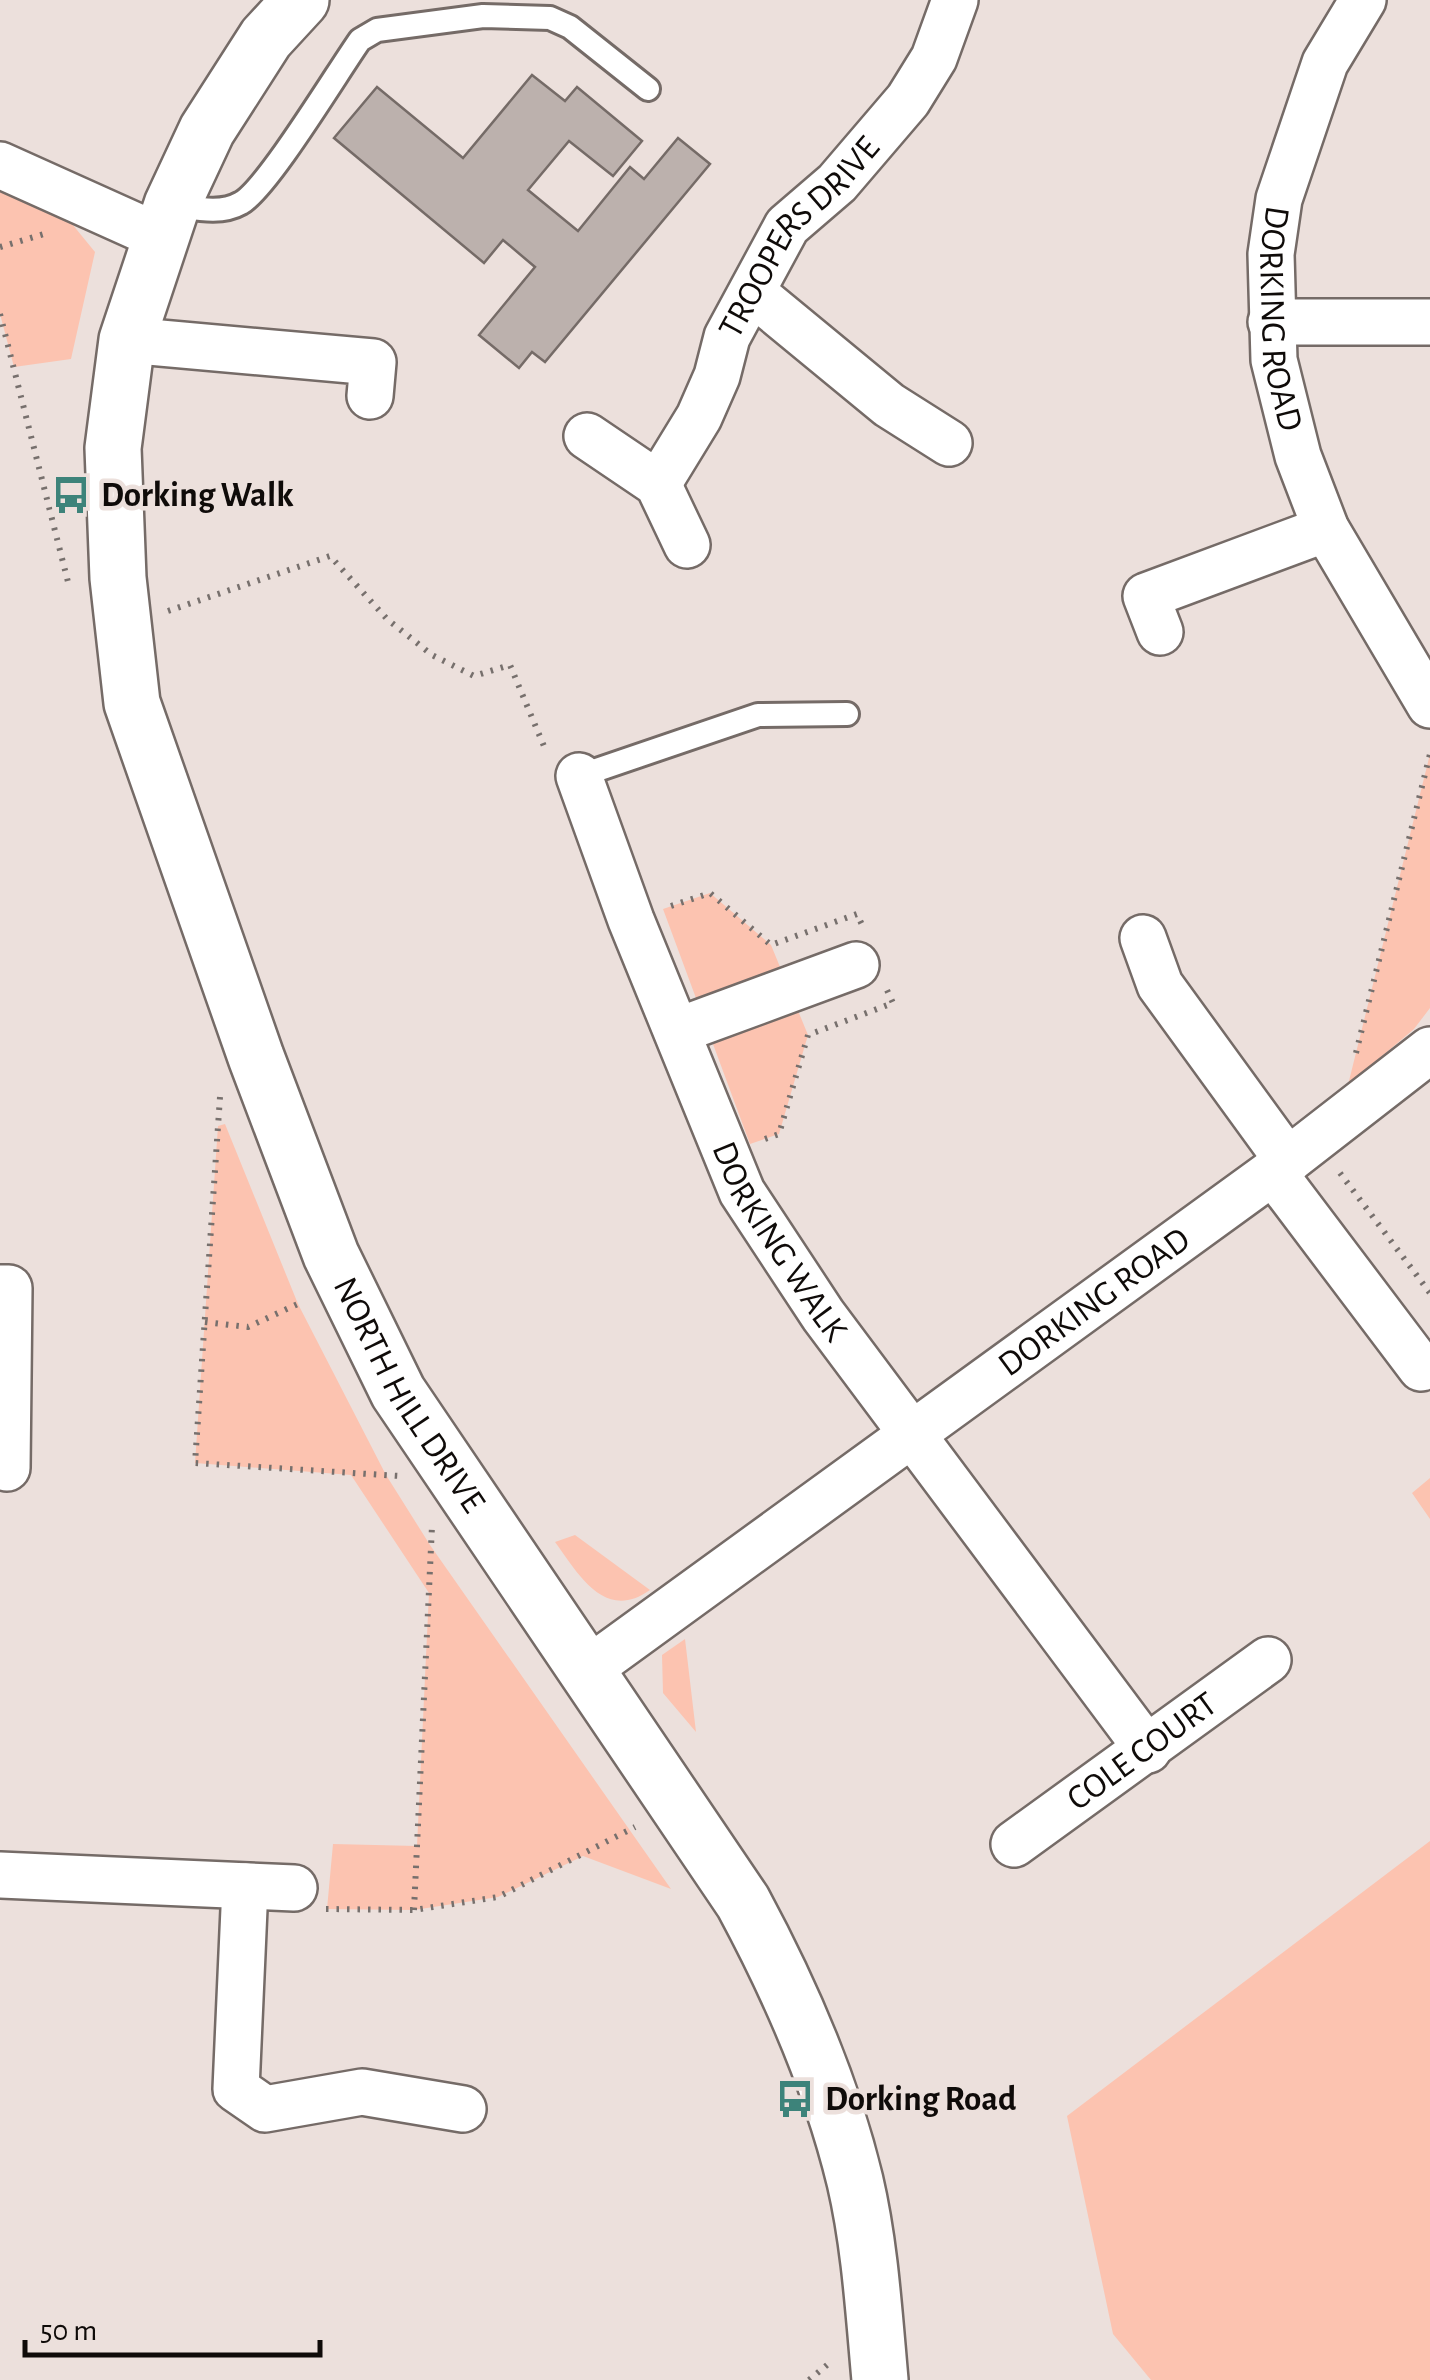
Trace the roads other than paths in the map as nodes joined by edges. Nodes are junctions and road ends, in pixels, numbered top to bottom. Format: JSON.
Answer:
{"nodes":[{"id":1,"x":301,"y":0,"type":"edge"},
{"id":2,"x":955,"y":0,"type":"edge"},
{"id":3,"x":1363,"y":0,"type":"edge"},
{"id":4,"x":648,"y":89,"type":"dead end"},
{"id":5,"x":0,"y":164,"type":"edge"},
{"id":6,"x":166,"y":221,"type":"junction"},
{"id":7,"x":752,"y":292,"type":"junction"},
{"id":8,"x":1271,"y":322,"type":"junction"},
{"id":9,"x":1430,"y":322,"type":"edge"},
{"id":10,"x":127,"y":340,"type":"junction"},
{"id":11,"x":370,"y":396,"type":"dead end"},
{"id":12,"x":586,"y":436,"type":"dead end"},
{"id":13,"x":949,"y":443,"type":"dead end"},
{"id":14,"x":658,"y":484,"type":"junction"},
{"id":15,"x":1326,"y":529,"type":"junction"},
{"id":16,"x":687,"y":544,"type":"dead end"},
{"id":17,"x":1160,"y":632,"type":"dead end"},
{"id":18,"x":1428,"y":696,"type":"edge"},
{"id":19,"x":847,"y":714,"type":"dead end"},
{"id":20,"x":579,"y":776,"type":"joint"},
{"id":21,"x":1143,"y":938,"type":"dead end"},
{"id":22,"x":856,"y":964,"type":"dead end"},
{"id":23,"x":677,"y":1032,"type":"junction"},
{"id":24,"x":1430,"y":1050,"type":"edge"},
{"id":25,"x":1304,"y":1149,"type":"junction"},
{"id":26,"x":0,"y":1288,"type":"edge"},
{"id":27,"x":1421,"y":1368,"type":"dead end"},
{"id":28,"x":913,"y":1434,"type":"junction"},
{"id":29,"x":7,"y":1468,"type":"dead end"},
{"id":30,"x":1268,"y":1660,"type":"dead end"},
{"id":31,"x":586,"y":1671,"type":"junction"},
{"id":32,"x":1148,"y":1750,"type":"junction"},
{"id":33,"x":1014,"y":1844,"type":"dead end"},
{"id":34,"x":0,"y":1875,"type":"edge"},
{"id":35,"x":294,"y":1888,"type":"dead end"},
{"id":36,"x":244,"y":1897,"type":"junction"},
{"id":37,"x":464,"y":2108,"type":"dead end"},
{"id":38,"x":880,"y":2380,"type":"edge"}],
"edges":[{"from":1,"to":6,"type":"street","name":"NORTH HILL DRIVE"},
{"from":2,"to":7,"type":"street","name":"TROOPERS DRIVE"},
{"from":3,"to":8,"type":"street","name":"DORKING ROAD"},
{"from":4,"to":6,"type":"lane"},
{"from":5,"to":6,"type":"street"},
{"from":6,"to":10,"type":"street","name":"NORTH HILL DRIVE"},
{"from":7,"to":13,"type":"street"},
{"from":7,"to":14,"type":"street","name":"TROOPERS DRIVE"},
{"from":8,"to":9,"type":"street"},
{"from":8,"to":15,"type":"street","name":"DORKING ROAD"},
{"from":10,"to":11,"type":"street"},
{"from":10,"to":31,"type":"street","name":"NORTH HILL DRIVE"},
{"from":12,"to":14,"type":"street"},
{"from":14,"to":16,"type":"street"},
{"from":15,"to":17,"type":"street"},
{"from":15,"to":18,"type":"street","name":"DORKING ROAD"},
{"from":19,"to":20,"type":"lane"},
{"from":20,"to":23,"type":"street","name":"DORKING WALK"},
{"from":21,"to":25,"type":"street"},
{"from":22,"to":23,"type":"street"},
{"from":23,"to":28,"type":"street","name":"DORKING WALK"},
{"from":24,"to":25,"type":"street","name":"DORKING ROAD"},
{"from":25,"to":27,"type":"street"},
{"from":25,"to":28,"type":"street","name":"DORKING ROAD"},
{"from":26,"to":29,"type":"street"},
{"from":28,"to":31,"type":"street","name":"DORKING ROAD"},
{"from":28,"to":32,"type":"street"},
{"from":30,"to":32,"type":"street","name":"COLE COURT"},
{"from":31,"to":38,"type":"street","name":"NORTH HILL DRIVE"},
{"from":32,"to":33,"type":"street","name":"COLE COURT"},
{"from":34,"to":36,"type":"street"},
{"from":35,"to":36,"type":"street"},
{"from":36,"to":37,"type":"street"}]}
